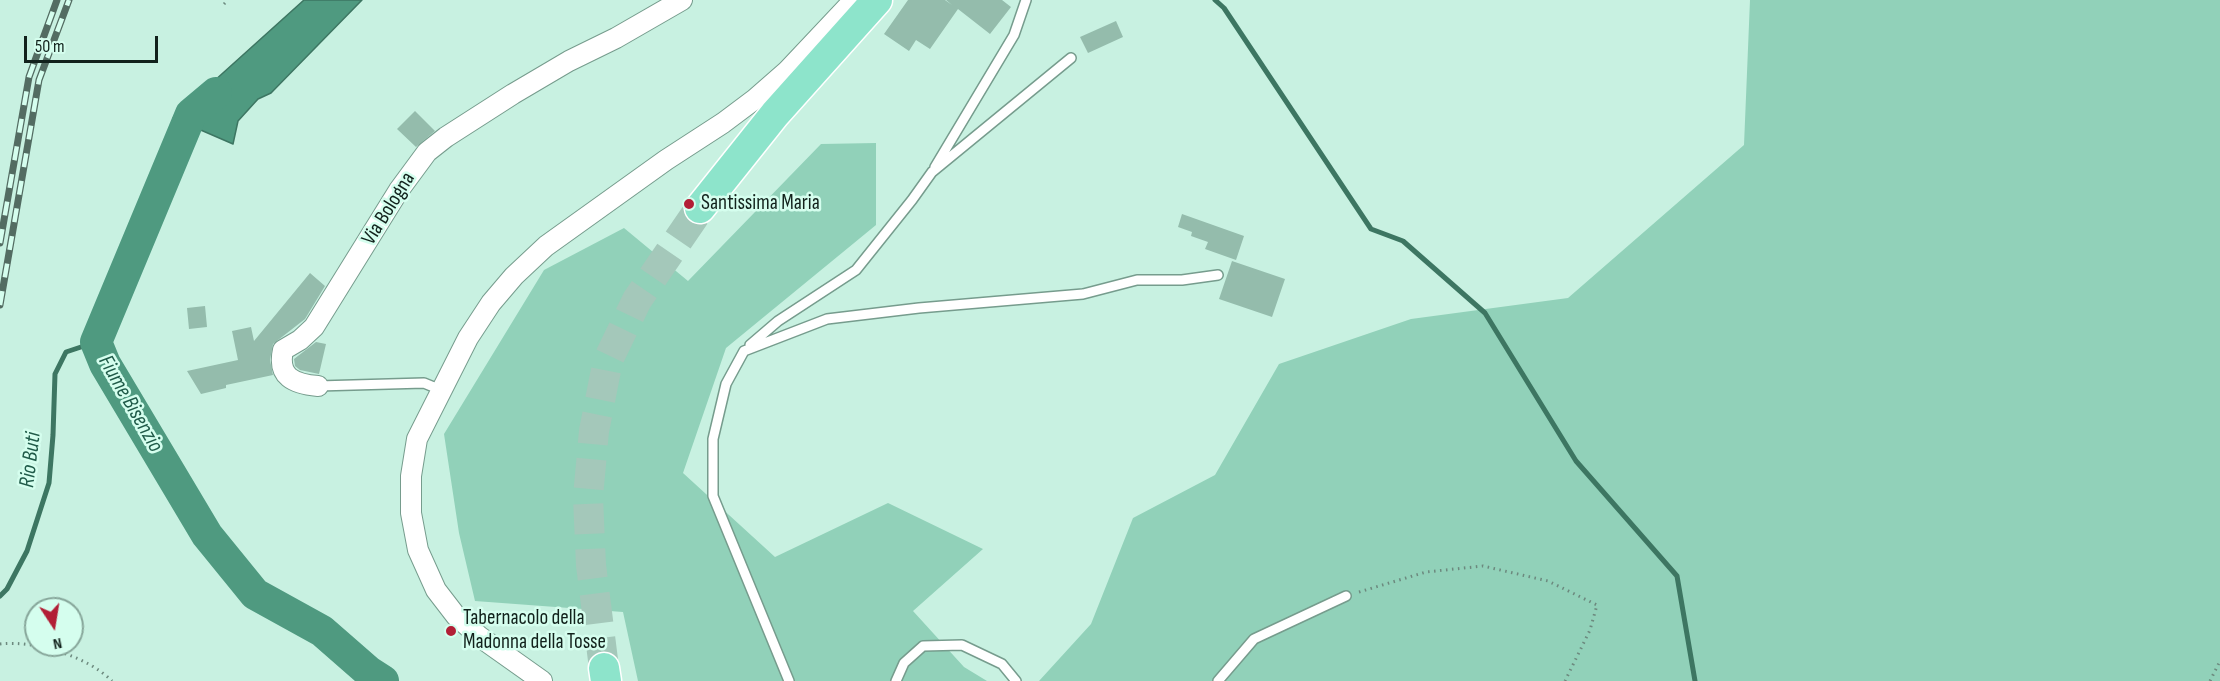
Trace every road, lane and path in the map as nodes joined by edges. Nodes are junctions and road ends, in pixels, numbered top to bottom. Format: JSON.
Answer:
{"nodes":[{"id":1,"x":228,"y":0,"type":"edge"},
{"id":2,"x":682,"y":0,"type":"edge"},
{"id":3,"x":854,"y":0,"type":"edge"},
{"id":4,"x":877,"y":0,"type":"edge"},
{"id":5,"x":1026,"y":0,"type":"edge"},
{"id":6,"x":224,"y":3,"type":"dead end"},
{"id":7,"x":1071,"y":58,"type":"dead end"},
{"id":8,"x":932,"y":172,"type":"junction"},
{"id":9,"x":700,"y":208,"type":"tunnel mouth"},
{"id":10,"x":1218,"y":275,"type":"dead end"},
{"id":11,"x":744,"y":351,"type":"junction"},
{"id":12,"x":318,"y":386,"type":"joint"},
{"id":13,"x":441,"y":390,"type":"junction"},
{"id":14,"x":1346,"y":596,"type":"joint"},
{"id":15,"x":0,"y":644,"type":"edge"},
{"id":16,"x":2220,"y":661,"type":"edge"},
{"id":17,"x":112,"y":681,"type":"edge"},
{"id":18,"x":542,"y":681,"type":"edge"},
{"id":19,"x":789,"y":681,"type":"edge"},
{"id":20,"x":896,"y":681,"type":"edge"},
{"id":21,"x":1016,"y":681,"type":"edge"},
{"id":22,"x":1218,"y":681,"type":"edge"},
{"id":23,"x":1565,"y":681,"type":"edge"},
{"id":24,"x":2210,"y":681,"type":"edge"}],
"edges":[{"from":1,"to":6,"type":"path"},
{"from":2,"to":12,"type":"street","name":"Via Bologna"},
{"from":3,"to":13,"type":"street"},
{"from":4,"to":9,"type":"main road"},
{"from":5,"to":8,"type":"lane"},
{"from":7,"to":8,"type":"lane"},
{"from":8,"to":11,"type":"lane"},
{"from":10,"to":11,"type":"lane"},
{"from":11,"to":19,"type":"lane"},
{"from":12,"to":13,"type":"lane","name":"Via Bologna"},
{"from":13,"to":18,"type":"street"},
{"from":14,"to":22,"type":"lane"},
{"from":14,"to":23,"type":"path"},
{"from":15,"to":17,"type":"path"},
{"from":16,"to":24,"type":"path"},
{"from":20,"to":21,"type":"lane"}]}
